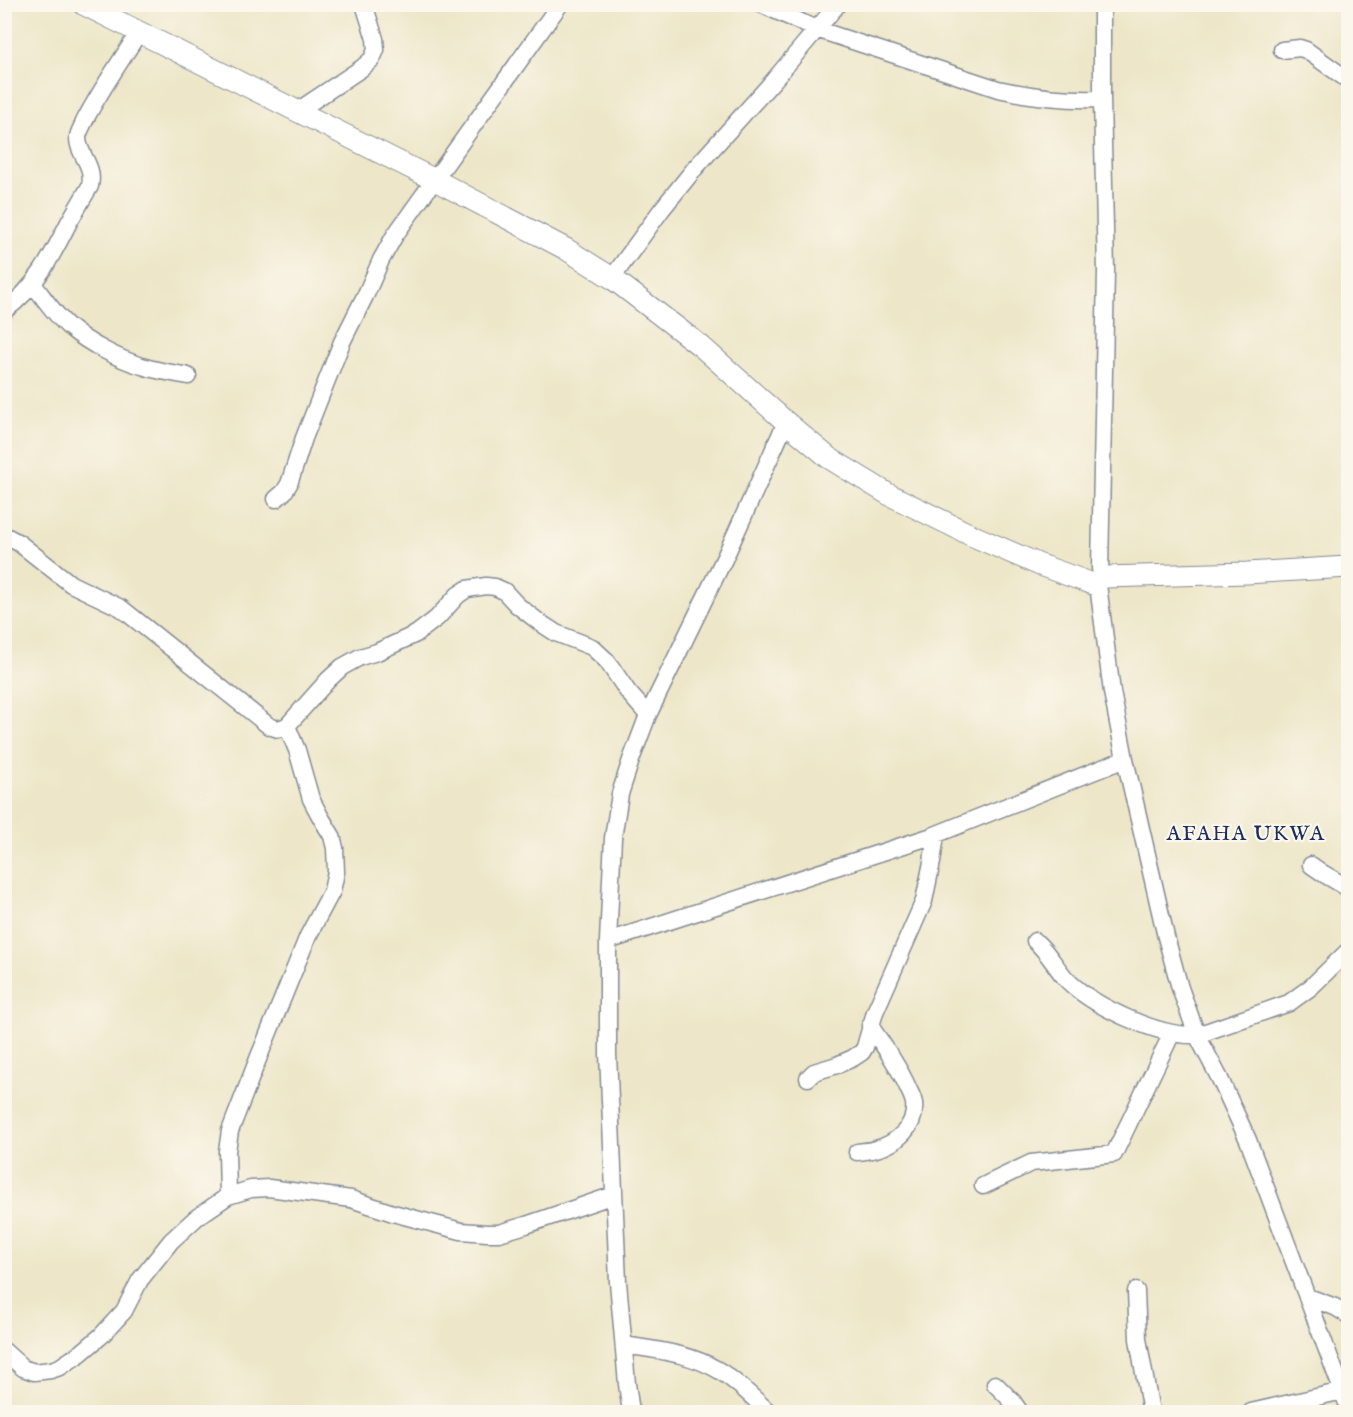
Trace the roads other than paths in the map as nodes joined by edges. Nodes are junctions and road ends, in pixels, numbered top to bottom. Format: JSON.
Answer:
{"nodes":[{"id":1,"x":83,"y":4,"type":"edge"},
{"id":2,"x":364,"y":4,"type":"edge"},
{"id":3,"x":560,"y":4,"type":"edge"},
{"id":4,"x":761,"y":4,"type":"edge"},
{"id":5,"x":838,"y":4,"type":"edge"},
{"id":6,"x":1102,"y":4,"type":"edge"},
{"id":7,"x":816,"y":30,"type":"junction"},
{"id":8,"x":139,"y":32,"type":"junction"},
{"id":9,"x":1282,"y":50,"type":"dead end"},
{"id":10,"x":1348,"y":80,"type":"edge"},
{"id":11,"x":1102,"y":99,"type":"junction"},
{"id":12,"x":296,"y":112,"type":"junction"},
{"id":13,"x":435,"y":180,"type":"junction"},
{"id":14,"x":612,"y":278,"type":"junction"},
{"id":15,"x":33,"y":284,"type":"junction"},
{"id":16,"x":4,"y":311,"type":"edge"},
{"id":17,"x":188,"y":376,"type":"dead end"},
{"id":18,"x":786,"y":422,"type":"junction"},
{"id":19,"x":276,"y":499,"type":"dead end"},
{"id":20,"x":4,"y":535,"type":"edge"},
{"id":21,"x":1348,"y":567,"type":"edge"},
{"id":22,"x":1098,"y":577,"type":"junction"},
{"id":23,"x":648,"y":715,"type":"junction"},
{"id":24,"x":287,"y":726,"type":"junction"},
{"id":25,"x":1125,"y":759,"type":"junction"},
{"id":26,"x":936,"y":835,"type":"junction"},
{"id":27,"x":1311,"y":865,"type":"dead end"},
{"id":28,"x":1348,"y":888,"type":"edge"},
{"id":29,"x":608,"y":941,"type":"junction"},
{"id":30,"x":1035,"y":941,"type":"dead end"},
{"id":31,"x":1348,"y":951,"type":"edge"},
{"id":32,"x":870,"y":1026,"type":"junction"},
{"id":33,"x":1172,"y":1033,"type":"junction"},
{"id":34,"x":1197,"y":1035,"type":"junction"},
{"id":35,"x":807,"y":1078,"type":"dead end"},
{"id":36,"x":857,"y":1152,"type":"dead end"},
{"id":37,"x":983,"y":1186,"type":"dead end"},
{"id":38,"x":615,"y":1195,"type":"junction"},
{"id":39,"x":228,"y":1196,"type":"junction"},
{"id":40,"x":1136,"y":1291,"type":"dead end"},
{"id":41,"x":1308,"y":1297,"type":"junction"},
{"id":42,"x":1348,"y":1315,"type":"edge"},
{"id":43,"x":624,"y":1345,"type":"junction"},
{"id":44,"x":4,"y":1352,"type":"edge"},
{"id":45,"x":995,"y":1384,"type":"dead end"},
{"id":46,"x":1346,"y":1398,"type":"edge"},
{"id":47,"x":631,"y":1413,"type":"edge"},
{"id":48,"x":769,"y":1413,"type":"edge"},
{"id":49,"x":1020,"y":1413,"type":"edge"},
{"id":50,"x":1151,"y":1413,"type":"edge"},
{"id":51,"x":1251,"y":1413,"type":"edge"}],
"edges":[{"from":1,"to":8,"type":"street"},
{"from":2,"to":12,"type":"street"},
{"from":3,"to":13,"type":"street"},
{"from":4,"to":7,"type":"street"},
{"from":5,"to":7,"type":"street"},
{"from":6,"to":11,"type":"street"},
{"from":7,"to":11,"type":"street"},
{"from":7,"to":14,"type":"street"},
{"from":8,"to":12,"type":"street"},
{"from":8,"to":15,"type":"street"},
{"from":9,"to":10,"type":"street"},
{"from":11,"to":22,"type":"street"},
{"from":12,"to":13,"type":"street"},
{"from":13,"to":14,"type":"street"},
{"from":13,"to":19,"type":"street"},
{"from":14,"to":18,"type":"street"},
{"from":15,"to":16,"type":"street"},
{"from":15,"to":17,"type":"street"},
{"from":18,"to":22,"type":"street"},
{"from":18,"to":23,"type":"street"},
{"from":20,"to":24,"type":"street"},
{"from":21,"to":22,"type":"street"},
{"from":22,"to":25,"type":"street"},
{"from":23,"to":24,"type":"street"},
{"from":23,"to":29,"type":"street"},
{"from":24,"to":39,"type":"street"},
{"from":25,"to":26,"type":"street"},
{"from":25,"to":34,"type":"street"},
{"from":26,"to":29,"type":"street"},
{"from":26,"to":32,"type":"street"},
{"from":27,"to":28,"type":"street"},
{"from":29,"to":38,"type":"street"},
{"from":30,"to":33,"type":"street"},
{"from":31,"to":34,"type":"street"},
{"from":32,"to":35,"type":"street"},
{"from":32,"to":36,"type":"street"},
{"from":33,"to":34,"type":"street"},
{"from":33,"to":37,"type":"street"},
{"from":34,"to":41,"type":"street"},
{"from":38,"to":39,"type":"street"},
{"from":38,"to":43,"type":"street"},
{"from":39,"to":44,"type":"street"},
{"from":40,"to":50,"type":"street"},
{"from":41,"to":42,"type":"street"},
{"from":41,"to":46,"type":"street"},
{"from":43,"to":47,"type":"street"},
{"from":43,"to":48,"type":"street"},
{"from":45,"to":49,"type":"street"},
{"from":46,"to":51,"type":"street"}]}
